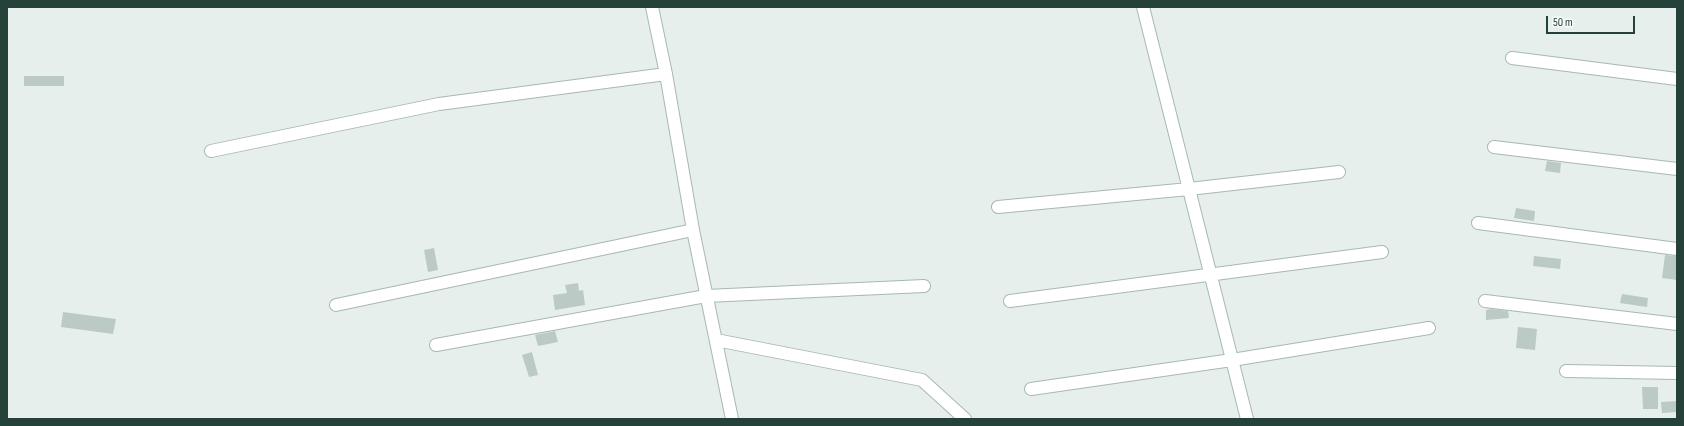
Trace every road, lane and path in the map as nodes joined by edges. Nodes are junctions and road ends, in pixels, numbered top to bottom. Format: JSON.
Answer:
{"nodes":[{"id":1,"x":652,"y":7,"type":"edge"},
{"id":2,"x":1143,"y":7,"type":"edge"},
{"id":3,"x":1512,"y":58,"type":"dead end"},
{"id":4,"x":666,"y":74,"type":"junction"},
{"id":5,"x":1677,"y":79,"type":"edge"},
{"id":6,"x":1494,"y":147,"type":"dead end"},
{"id":7,"x":211,"y":151,"type":"dead end"},
{"id":8,"x":1677,"y":169,"type":"edge"},
{"id":9,"x":1339,"y":172,"type":"dead end"},
{"id":10,"x":1189,"y":189,"type":"junction"},
{"id":11,"x":998,"y":207,"type":"dead end"},
{"id":12,"x":1478,"y":223,"type":"dead end"},
{"id":13,"x":693,"y":230,"type":"junction"},
{"id":14,"x":1677,"y":249,"type":"edge"},
{"id":15,"x":1382,"y":252,"type":"dead end"},
{"id":16,"x":1211,"y":274,"type":"junction"},
{"id":17,"x":924,"y":286,"type":"dead end"},
{"id":18,"x":706,"y":296,"type":"junction"},
{"id":19,"x":1010,"y":302,"type":"dead end"},
{"id":20,"x":1485,"y":302,"type":"dead end"},
{"id":21,"x":336,"y":305,"type":"dead end"},
{"id":22,"x":1677,"y":324,"type":"edge"},
{"id":23,"x":1429,"y":328,"type":"dead end"},
{"id":24,"x":716,"y":340,"type":"junction"},
{"id":25,"x":436,"y":345,"type":"dead end"},
{"id":26,"x":1232,"y":360,"type":"junction"},
{"id":27,"x":1566,"y":371,"type":"dead end"},
{"id":28,"x":1677,"y":373,"type":"edge"},
{"id":29,"x":1031,"y":389,"type":"dead end"},
{"id":30,"x":732,"y":419,"type":"edge"},
{"id":31,"x":965,"y":419,"type":"edge"},
{"id":32,"x":1247,"y":419,"type":"edge"}],
"edges":[{"from":1,"to":4,"type":"street"},
{"from":2,"to":10,"type":"street"},
{"from":3,"to":5,"type":"street"},
{"from":4,"to":7,"type":"street"},
{"from":4,"to":13,"type":"street"},
{"from":6,"to":8,"type":"street"},
{"from":9,"to":10,"type":"street"},
{"from":10,"to":11,"type":"street"},
{"from":10,"to":16,"type":"street"},
{"from":12,"to":14,"type":"street"},
{"from":13,"to":18,"type":"street"},
{"from":13,"to":21,"type":"street"},
{"from":15,"to":16,"type":"street"},
{"from":16,"to":19,"type":"street"},
{"from":16,"to":26,"type":"street"},
{"from":17,"to":18,"type":"street"},
{"from":18,"to":24,"type":"street"},
{"from":18,"to":25,"type":"street"},
{"from":20,"to":22,"type":"street"},
{"from":23,"to":26,"type":"street"},
{"from":24,"to":30,"type":"street"},
{"from":24,"to":31,"type":"street"},
{"from":26,"to":29,"type":"street"},
{"from":26,"to":32,"type":"street"},
{"from":27,"to":28,"type":"street"}]}
